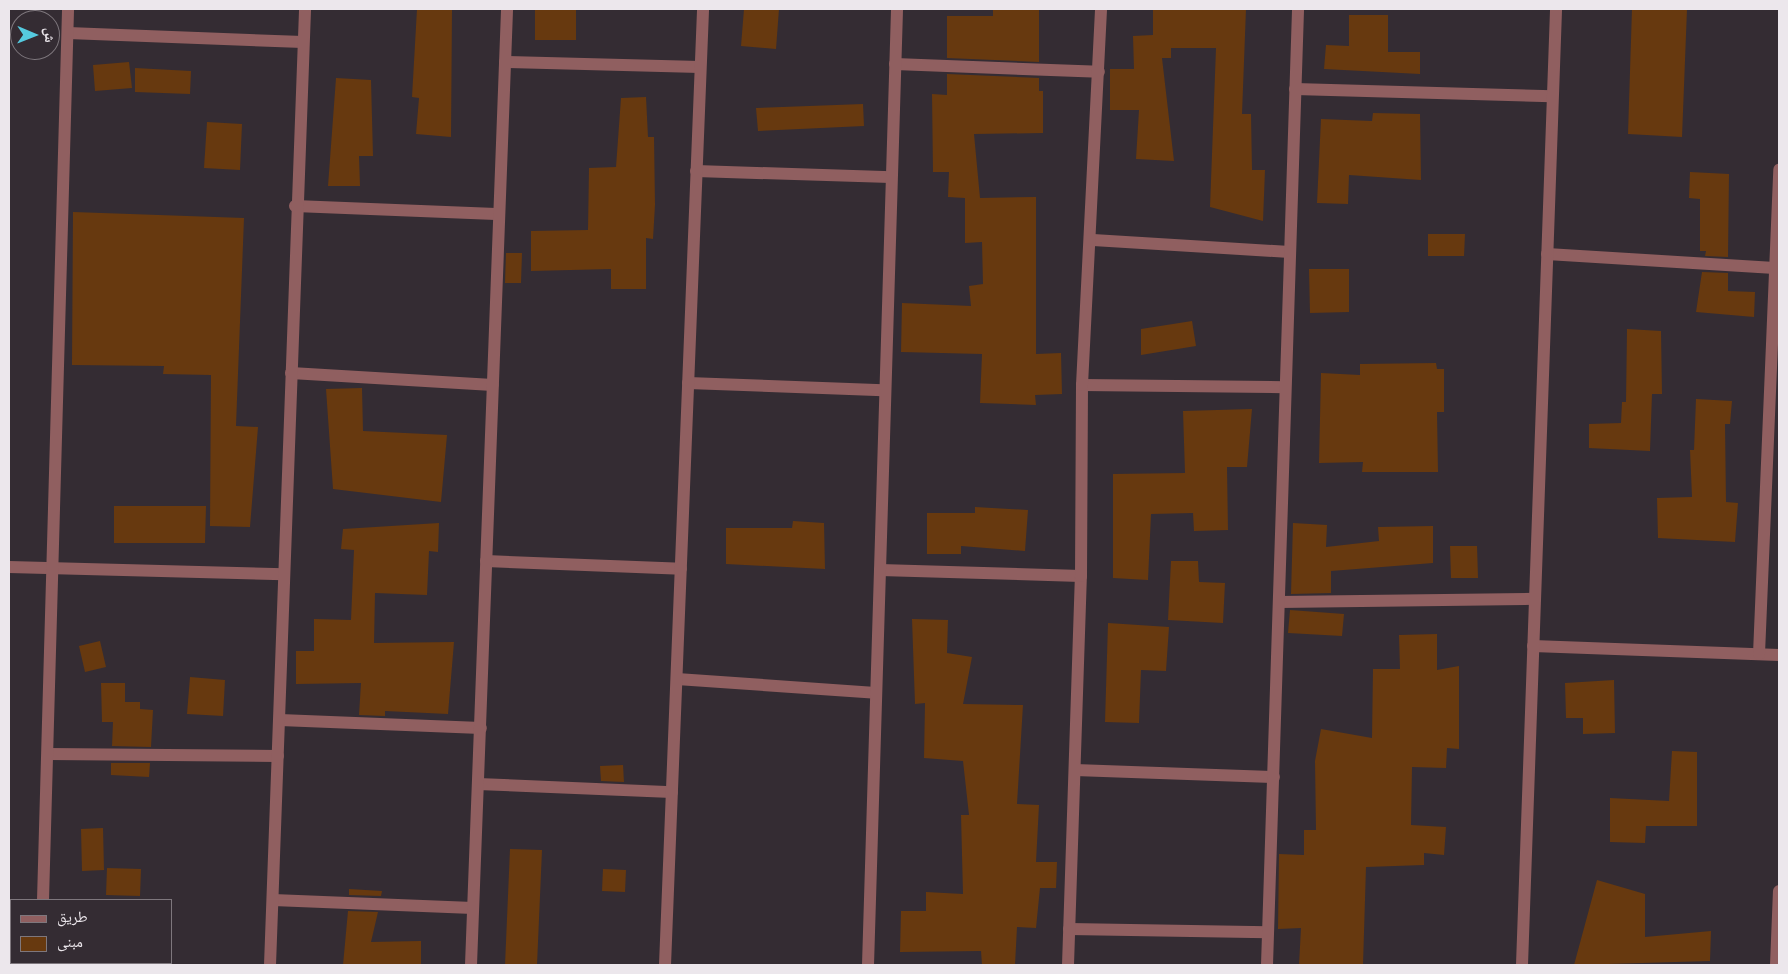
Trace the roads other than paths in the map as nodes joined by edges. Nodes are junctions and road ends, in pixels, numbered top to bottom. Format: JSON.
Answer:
{"nodes":[{"id":1,"x":68,"y":9,"type":"edge"},
{"id":2,"x":304,"y":9,"type":"edge"},
{"id":3,"x":507,"y":9,"type":"edge"},
{"id":4,"x":703,"y":9,"type":"edge"},
{"id":5,"x":897,"y":9,"type":"edge"},
{"id":6,"x":1101,"y":9,"type":"edge"},
{"id":7,"x":1298,"y":9,"type":"edge"},
{"id":8,"x":1556,"y":9,"type":"edge"},
{"id":9,"x":68,"y":33,"type":"junction"},
{"id":10,"x":303,"y":42,"type":"junction"},
{"id":11,"x":505,"y":62,"type":"junction"},
{"id":12,"x":895,"y":64,"type":"junction"},
{"id":13,"x":700,"y":67,"type":"junction"},
{"id":14,"x":1099,"y":72,"type":"junction"},
{"id":15,"x":1296,"y":89,"type":"junction"},
{"id":16,"x":1552,"y":96,"type":"junction"},
{"id":17,"x":1779,"y":169,"type":"edge"},
{"id":18,"x":696,"y":171,"type":"junction"},
{"id":19,"x":891,"y":177,"type":"junction"},
{"id":20,"x":295,"y":206,"type":"junction"},
{"id":21,"x":496,"y":214,"type":"junction"},
{"id":22,"x":1093,"y":240,"type":"junction"},
{"id":23,"x":1290,"y":252,"type":"junction"},
{"id":24,"x":1547,"y":254,"type":"junction"},
{"id":25,"x":1775,"y":268,"type":"junction"},
{"id":26,"x":291,"y":373,"type":"junction"},
{"id":27,"x":688,"y":383,"type":"junction"},
{"id":28,"x":493,"y":385,"type":"junction"},
{"id":29,"x":1082,"y":385,"type":"junction"},
{"id":30,"x":1284,"y":387,"type":"junction"},
{"id":31,"x":883,"y":390,"type":"junction"},
{"id":32,"x":486,"y":561,"type":"junction"},
{"id":33,"x":9,"y":567,"type":"edge"},
{"id":34,"x":53,"y":568,"type":"junction"},
{"id":35,"x":681,"y":569,"type":"junction"},
{"id":36,"x":880,"y":570,"type":"junction"},
{"id":37,"x":284,"y":574,"type":"junction"},
{"id":38,"x":1081,"y":576,"type":"junction"},
{"id":39,"x":1535,"y":599,"type":"junction"},
{"id":40,"x":1279,"y":602,"type":"junction"},
{"id":41,"x":1533,"y":646,"type":"junction"},
{"id":42,"x":1759,"y":654,"type":"junction"},
{"id":43,"x":1779,"y":655,"type":"edge"},
{"id":44,"x":677,"y":679,"type":"junction"},
{"id":45,"x":876,"y":693,"type":"junction"},
{"id":46,"x":280,"y":720,"type":"junction"},
{"id":47,"x":481,"y":728,"type":"junction"},
{"id":48,"x":48,"y":754,"type":"junction"},
{"id":49,"x":278,"y":756,"type":"junction"},
{"id":50,"x":1075,"y":770,"type":"junction"},
{"id":51,"x":1274,"y":777,"type":"junction"},
{"id":52,"x":478,"y":784,"type":"junction"},
{"id":53,"x":672,"y":792,"type":"junction"},
{"id":54,"x":1779,"y":891,"type":"edge"},
{"id":55,"x":43,"y":899,"type":"edge"},
{"id":56,"x":273,"y":900,"type":"junction"},
{"id":57,"x":473,"y":908,"type":"junction"},
{"id":58,"x":1069,"y":929,"type":"junction"},
{"id":59,"x":1268,"y":932,"type":"junction"},
{"id":60,"x":270,"y":965,"type":"edge"},
{"id":61,"x":471,"y":965,"type":"edge"},
{"id":62,"x":665,"y":965,"type":"edge"},
{"id":63,"x":868,"y":965,"type":"edge"},
{"id":64,"x":1068,"y":965,"type":"edge"},
{"id":65,"x":1267,"y":965,"type":"edge"},
{"id":66,"x":1522,"y":965,"type":"edge"},
{"id":67,"x":1776,"y":965,"type":"edge"}],
"edges":[{"from":1,"to":9,"type":"street"},
{"from":2,"to":10,"type":"street"},
{"from":3,"to":11,"type":"street"},
{"from":4,"to":13,"type":"street"},
{"from":5,"to":12,"type":"street"},
{"from":6,"to":14,"type":"street"},
{"from":7,"to":15,"type":"street"},
{"from":8,"to":16,"type":"street"},
{"from":9,"to":10,"type":"street"},
{"from":9,"to":34,"type":"street"},
{"from":10,"to":20,"type":"street"},
{"from":11,"to":13,"type":"street"},
{"from":11,"to":21,"type":"street"},
{"from":12,"to":14,"type":"street"},
{"from":12,"to":19,"type":"street"},
{"from":13,"to":18,"type":"street"},
{"from":14,"to":22,"type":"street"},
{"from":15,"to":16,"type":"street"},
{"from":15,"to":23,"type":"street"},
{"from":16,"to":24,"type":"street"},
{"from":17,"to":25,"type":"street"},
{"from":18,"to":19,"type":"street"},
{"from":18,"to":27,"type":"street"},
{"from":19,"to":31,"type":"street"},
{"from":20,"to":21,"type":"street"},
{"from":20,"to":26,"type":"street"},
{"from":21,"to":28,"type":"street"},
{"from":22,"to":23,"type":"street"},
{"from":22,"to":29,"type":"street"},
{"from":23,"to":30,"type":"street"},
{"from":24,"to":25,"type":"street"},
{"from":24,"to":39,"type":"street"},
{"from":25,"to":42,"type":"street"},
{"from":26,"to":28,"type":"street"},
{"from":26,"to":37,"type":"street"},
{"from":27,"to":31,"type":"street"},
{"from":27,"to":35,"type":"street"},
{"from":28,"to":32,"type":"street"},
{"from":29,"to":30,"type":"street"},
{"from":29,"to":38,"type":"street"},
{"from":30,"to":40,"type":"street"},
{"from":31,"to":36,"type":"street"},
{"from":32,"to":35,"type":"street"},
{"from":32,"to":47,"type":"street"},
{"from":33,"to":34,"type":"street"},
{"from":34,"to":37,"type":"street"},
{"from":34,"to":48,"type":"street"},
{"from":35,"to":44,"type":"street"},
{"from":36,"to":38,"type":"street"},
{"from":36,"to":45,"type":"street"},
{"from":37,"to":46,"type":"street"},
{"from":38,"to":50,"type":"street"},
{"from":39,"to":40,"type":"street"},
{"from":39,"to":41,"type":"street"},
{"from":40,"to":51,"type":"street"},
{"from":41,"to":42,"type":"street"},
{"from":41,"to":66,"type":"street"},
{"from":42,"to":43,"type":"street"},
{"from":44,"to":45,"type":"street"},
{"from":44,"to":53,"type":"street"},
{"from":45,"to":63,"type":"street"},
{"from":46,"to":47,"type":"street"},
{"from":46,"to":49,"type":"street"},
{"from":47,"to":52,"type":"street"},
{"from":48,"to":49,"type":"street"},
{"from":48,"to":55,"type":"street"},
{"from":49,"to":56,"type":"street"},
{"from":50,"to":51,"type":"street"},
{"from":50,"to":58,"type":"street"},
{"from":51,"to":59,"type":"street"},
{"from":52,"to":53,"type":"street"},
{"from":52,"to":57,"type":"street"},
{"from":53,"to":62,"type":"street"},
{"from":54,"to":67,"type":"street"},
{"from":56,"to":57,"type":"street"},
{"from":56,"to":60,"type":"street"},
{"from":57,"to":61,"type":"street"},
{"from":58,"to":59,"type":"street"},
{"from":58,"to":64,"type":"street"},
{"from":59,"to":65,"type":"street"}]}
